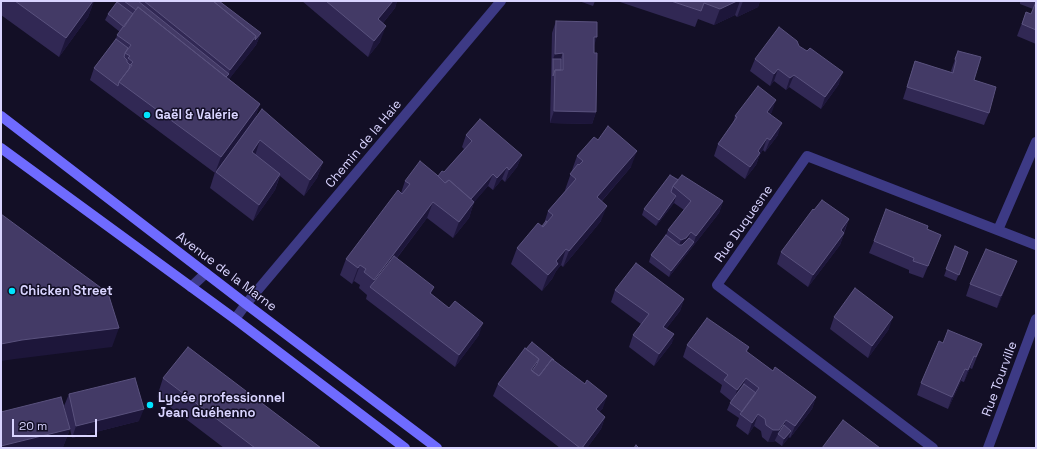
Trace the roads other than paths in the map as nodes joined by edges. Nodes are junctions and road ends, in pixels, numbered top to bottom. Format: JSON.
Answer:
{"nodes":[{"id":1,"x":501,"y":1,"type":"edge"},
{"id":2,"x":1,"y":116,"type":"edge"},
{"id":3,"x":1036,"y":142,"type":"edge"},
{"id":4,"x":1,"y":148,"type":"edge"},
{"id":5,"x":998,"y":230,"type":"junction"},
{"id":6,"x":1036,"y":245,"type":"edge"},
{"id":7,"x":206,"y":273,"type":"junction"},
{"id":8,"x":191,"y":287,"type":"junction"},
{"id":9,"x":246,"y":304,"type":"junction"},
{"id":10,"x":235,"y":319,"type":"junction"},
{"id":11,"x":1036,"y":319,"type":"edge"},
{"id":12,"x":405,"y":448,"type":"edge"},
{"id":13,"x":437,"y":448,"type":"edge"},
{"id":14,"x":933,"y":448,"type":"edge"},
{"id":15,"x":988,"y":448,"type":"edge"}],
"edges":[{"from":1,"to":9,"type":"street","name":"Chemin de la Haie"},
{"from":2,"to":7,"type":"main road","name":"Avenue de la Marne"},
{"from":3,"to":5,"type":"street"},
{"from":4,"to":8,"type":"main road"},
{"from":5,"to":6,"type":"street","name":"Rue Duquesne"},
{"from":5,"to":14,"type":"street","name":"Rue Duquesne"},
{"from":7,"to":8,"type":"street"},
{"from":7,"to":9,"type":"main road","name":"Avenue de la Marne"},
{"from":8,"to":10,"type":"main road"},
{"from":9,"to":10,"type":"street","name":"Chemin de la Haie"},
{"from":9,"to":13,"type":"main road","name":"Avenue de la Marne"},
{"from":10,"to":12,"type":"main road"},
{"from":11,"to":15,"type":"street","name":"Rue Tourville"}]}
